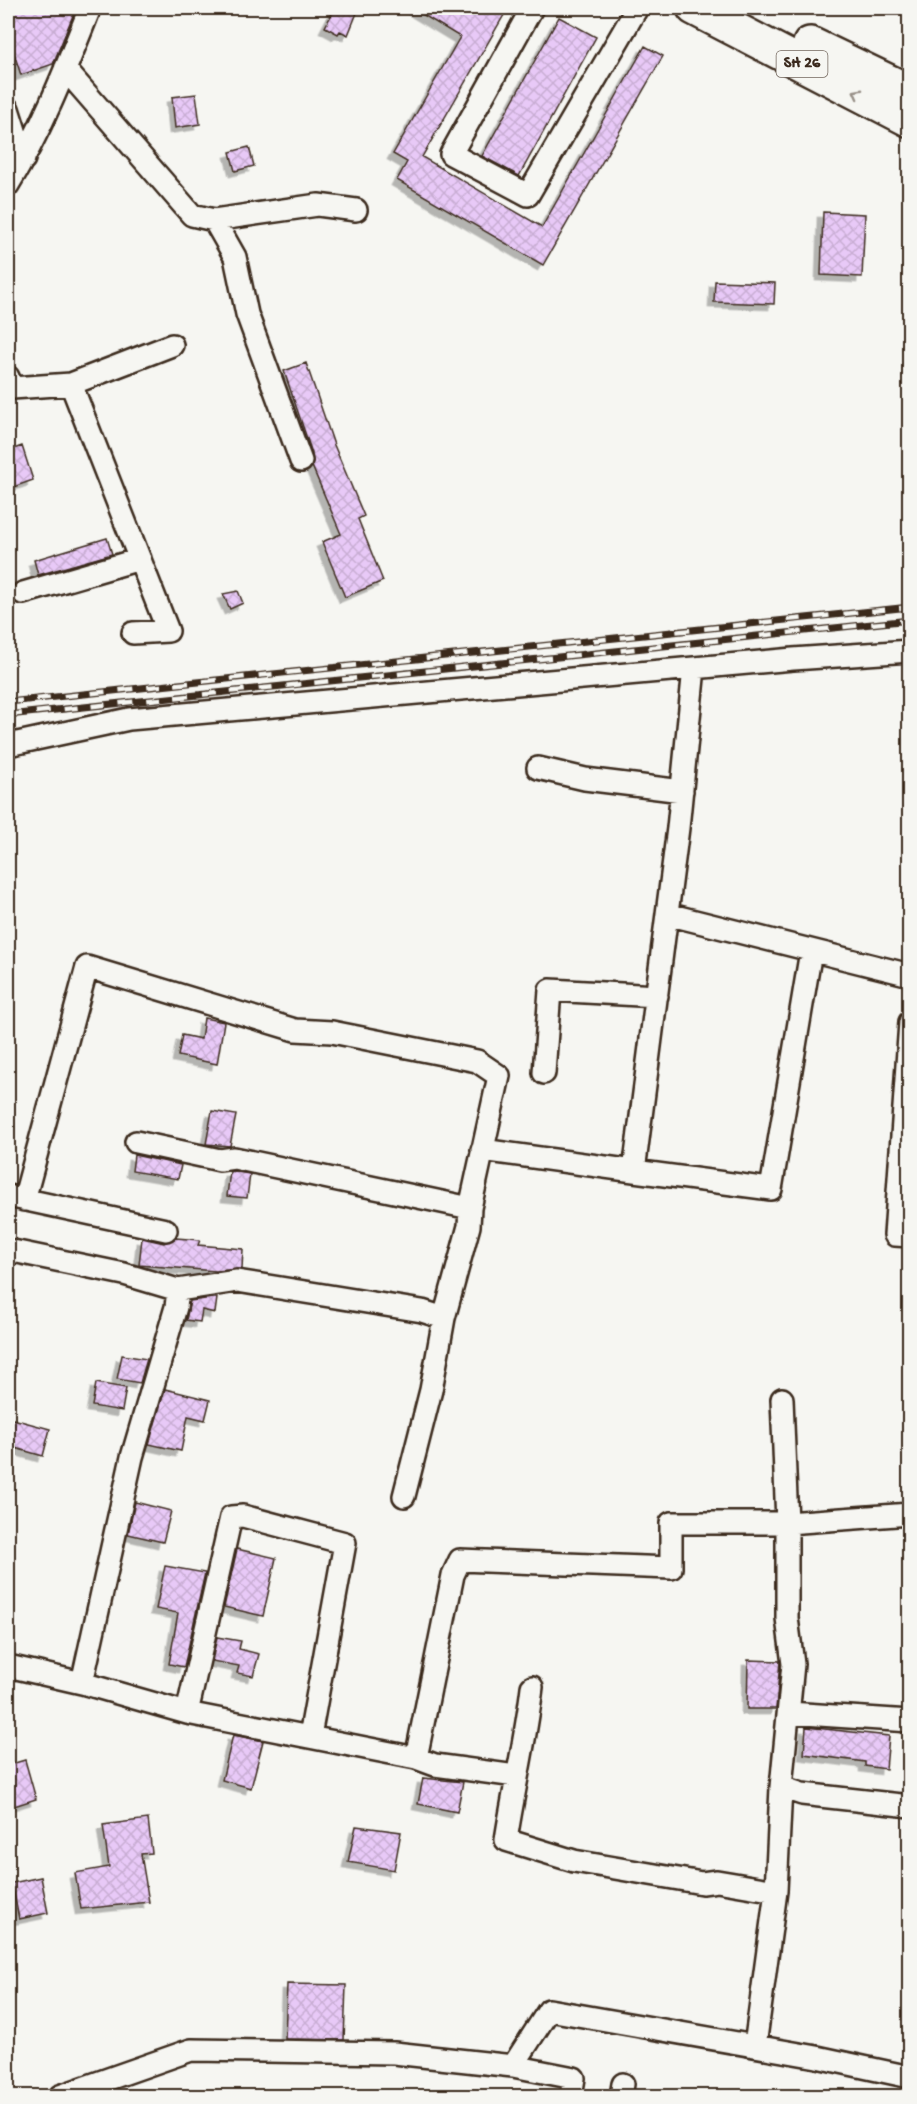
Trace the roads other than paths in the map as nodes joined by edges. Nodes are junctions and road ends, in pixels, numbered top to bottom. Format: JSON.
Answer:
{"nodes":[{"id":1,"x":90,"y":8,"type":"edge"},
{"id":2,"x":532,"y":8,"type":"edge"},
{"id":3,"x":637,"y":8,"type":"edge"},
{"id":4,"x":694,"y":8,"type":"edge"},
{"id":5,"x":742,"y":8,"type":"edge"},
{"id":6,"x":65,"y":69,"type":"junction"},
{"id":7,"x":909,"y":92,"type":"edge"},
{"id":8,"x":8,"y":109,"type":"edge"},
{"id":9,"x":909,"y":120,"type":"edge"},
{"id":10,"x":24,"y":159,"type":"junction"},
{"id":11,"x":8,"y":185,"type":"edge"},
{"id":12,"x":356,"y":210,"type":"dead end"},
{"id":13,"x":214,"y":220,"type":"junction"},
{"id":14,"x":172,"y":345,"type":"dead end"},
{"id":15,"x":8,"y":377,"type":"edge"},
{"id":16,"x":71,"y":384,"type":"junction"},
{"id":17,"x":301,"y":461,"type":"dead end"},
{"id":18,"x":140,"y":559,"type":"junction"},
{"id":19,"x":24,"y":593,"type":"dead end"},
{"id":20,"x":133,"y":633,"type":"dead end"},
{"id":21,"x":909,"y":651,"type":"edge"},
{"id":22,"x":694,"y":668,"type":"junction"},
{"id":23,"x":8,"y":745,"type":"edge"},
{"id":24,"x":538,"y":768,"type":"dead end"},
{"id":25,"x":682,"y":791,"type":"junction"},
{"id":26,"x":667,"y":914,"type":"junction"},
{"id":27,"x":811,"y":951,"type":"junction"},
{"id":28,"x":909,"y":975,"type":"edge"},
{"id":29,"x":657,"y":996,"type":"junction"},
{"id":30,"x":909,"y":1022,"type":"edge"},
{"id":31,"x":544,"y":1073,"type":"dead end"},
{"id":32,"x":136,"y":1142,"type":"dead end"},
{"id":33,"x":482,"y":1150,"type":"junction"},
{"id":34,"x":634,"y":1171,"type":"junction"},
{"id":35,"x":16,"y":1198,"type":"edge"},
{"id":36,"x":470,"y":1208,"type":"junction"},
{"id":37,"x":166,"y":1230,"type":"dead end"},
{"id":38,"x":909,"y":1236,"type":"edge"},
{"id":39,"x":8,"y":1250,"type":"edge"},
{"id":40,"x":178,"y":1290,"type":"junction"},
{"id":41,"x":444,"y":1318,"type":"junction"},
{"id":42,"x":782,"y":1399,"type":"dead end"},
{"id":43,"x":404,"y":1496,"type":"dead end"},
{"id":44,"x":909,"y":1514,"type":"edge"},
{"id":45,"x":787,"y":1523,"type":"junction"},
{"id":46,"x":8,"y":1666,"type":"edge"},
{"id":47,"x":82,"y":1683,"type":"junction"},
{"id":48,"x":532,"y":1687,"type":"dead end"},
{"id":49,"x":187,"y":1713,"type":"junction"},
{"id":50,"x":789,"y":1713,"type":"junction"},
{"id":51,"x":909,"y":1721,"type":"edge"},
{"id":52,"x":310,"y":1737,"type":"junction"},
{"id":53,"x":416,"y":1758,"type":"junction"},
{"id":54,"x":516,"y":1776,"type":"junction"},
{"id":55,"x":781,"y":1787,"type":"junction"},
{"id":56,"x":909,"y":1806,"type":"edge"},
{"id":57,"x":776,"y":1891,"type":"junction"},
{"id":58,"x":754,"y":2046,"type":"junction"},
{"id":59,"x":513,"y":2066,"type":"junction"},
{"id":60,"x":909,"y":2077,"type":"edge"},
{"id":61,"x":60,"y":2097,"type":"edge"},
{"id":62,"x":571,"y":2097,"type":"edge"}],
"edges":[{"from":1,"to":6,"type":"street"},
{"from":2,"to":3,"type":"street"},
{"from":9,"to":4,"type":"main road","number":"SH 26","one_way":true},
{"from":5,"to":7,"type":"main road"},
{"from":6,"to":10,"type":"street"},
{"from":6,"to":13,"type":"street"},
{"from":8,"to":10,"type":"street"},
{"from":10,"to":11,"type":"street"},
{"from":12,"to":13,"type":"street"},
{"from":13,"to":17,"type":"street"},
{"from":14,"to":16,"type":"street"},
{"from":15,"to":16,"type":"street"},
{"from":16,"to":18,"type":"street"},
{"from":18,"to":19,"type":"street"},
{"from":18,"to":20,"type":"street"},
{"from":21,"to":22,"type":"street"},
{"from":22,"to":23,"type":"street"},
{"from":22,"to":25,"type":"street"},
{"from":24,"to":25,"type":"street"},
{"from":25,"to":26,"type":"street"},
{"from":26,"to":27,"type":"street"},
{"from":26,"to":29,"type":"street"},
{"from":27,"to":28,"type":"street"},
{"from":27,"to":34,"type":"street"},
{"from":29,"to":31,"type":"street"},
{"from":29,"to":34,"type":"street"},
{"from":30,"to":38,"type":"street"},
{"from":32,"to":36,"type":"street"},
{"from":33,"to":34,"type":"street"},
{"from":33,"to":35,"type":"street"},
{"from":33,"to":36,"type":"street"},
{"from":35,"to":37,"type":"street"},
{"from":36,"to":41,"type":"street"},
{"from":39,"to":40,"type":"street"},
{"from":40,"to":41,"type":"street"},
{"from":40,"to":47,"type":"street"},
{"from":41,"to":43,"type":"street"},
{"from":42,"to":45,"type":"street"},
{"from":44,"to":45,"type":"street"},
{"from":45,"to":50,"type":"street"},
{"from":45,"to":53,"type":"street"},
{"from":46,"to":47,"type":"street"},
{"from":47,"to":49,"type":"street"},
{"from":48,"to":54,"type":"street"},
{"from":49,"to":52,"type":"street"},
{"from":49,"to":52,"type":"street"},
{"from":50,"to":51,"type":"street"},
{"from":50,"to":55,"type":"street"},
{"from":52,"to":53,"type":"street"},
{"from":53,"to":54,"type":"street"},
{"from":54,"to":57,"type":"street"},
{"from":55,"to":56,"type":"street"},
{"from":55,"to":57,"type":"street"},
{"from":57,"to":58,"type":"street"},
{"from":58,"to":59,"type":"street"},
{"from":58,"to":60,"type":"street"},
{"from":59,"to":61,"type":"street"},
{"from":59,"to":62,"type":"street"}]}
